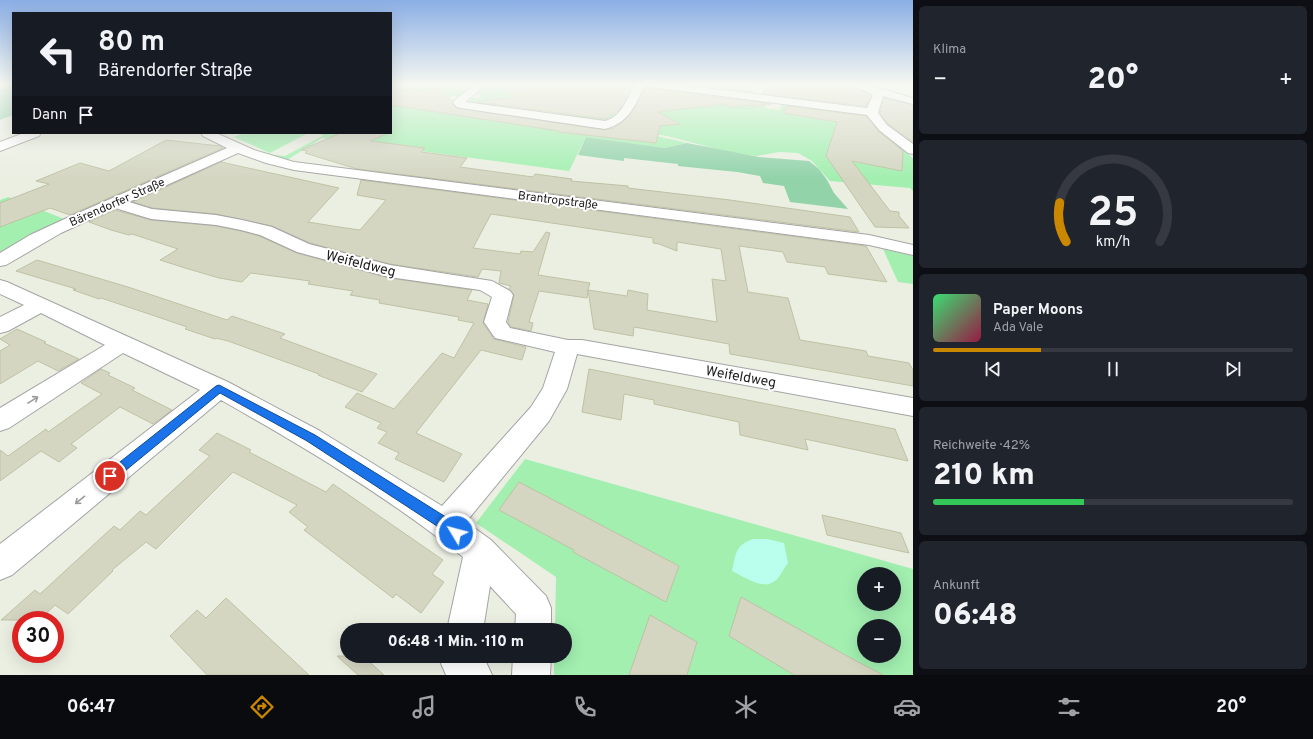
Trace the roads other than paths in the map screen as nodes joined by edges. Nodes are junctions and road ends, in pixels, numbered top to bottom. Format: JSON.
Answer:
{"nodes":[{"id":1,"x":528,"y":116,"type":"edge"},
{"id":2,"x":621,"y":116,"type":"edge"},
{"id":3,"x":873,"y":116,"type":"edge"},
{"id":4,"x":32,"y":134,"type":"edge"},
{"id":5,"x":209,"y":134,"type":"edge"},
{"id":6,"x":0,"y":147,"type":"edge"},
{"id":7,"x":237,"y":149,"type":"junction"},
{"id":8,"x":913,"y":150,"type":"edge"},
{"id":9,"x":115,"y":203,"type":"junction"},
{"id":10,"x":913,"y":250,"type":"edge"},
{"id":11,"x":0,"y":261,"type":"edge"},
{"id":12,"x":0,"y":286,"type":"edge"},
{"id":13,"x":40,"y":306,"type":"junction"},
{"id":14,"x":0,"y":326,"type":"edge"},
{"id":15,"x":122,"y":344,"type":"junction"},
{"id":16,"x":568,"y":346,"type":"junction"},
{"id":17,"x":219,"y":388,"type":"junction"},
{"id":18,"x":913,"y":407,"type":"edge"},
{"id":19,"x":0,"y":421,"type":"edge"},
{"id":20,"x":445,"y":524,"type":"junction"},
{"id":21,"x":480,"y":551,"type":"junction"},
{"id":22,"x":0,"y":564,"type":"edge"},
{"id":23,"x":466,"y":623,"type":"edge"},
{"id":24,"x":533,"y":623,"type":"edge"},
{"id":25,"x":532,"y":663,"type":"edge"},
{"id":26,"x":531,"y":675,"type":"edge"}],
"edges":[{"from":1,"to":2,"type":"street"},
{"from":3,"to":8,"type":"street"},
{"from":4,"to":6,"type":"street"},
{"from":5,"to":7,"type":"street","name":"Brantropstraße"},
{"from":7,"to":9,"type":"street","name":"Bärendorfer Straße"},
{"from":7,"to":10,"type":"street","name":"Brantropstraße"},
{"from":9,"to":11,"type":"street","name":"Bärendorfer Straße"},
{"from":9,"to":16,"type":"street","name":"Weifeldweg"},
{"from":12,"to":13,"type":"street"},
{"from":13,"to":14,"type":"street"},
{"from":13,"to":15,"type":"street"},
{"from":15,"to":17,"type":"street"},
{"from":19,"to":15,"type":"street","one_way":true},
{"from":16,"to":18,"type":"street","name":"Weifeldweg"},
{"from":16,"to":20,"type":"street"},
{"from":17,"to":20,"type":"street"},
{"from":17,"to":22,"type":"street","one_way":true},
{"from":20,"to":21,"type":"street"},
{"from":21,"to":23,"type":"street"},
{"from":21,"to":24,"type":"street"},
{"from":25,"to":26,"type":"street"}]}
